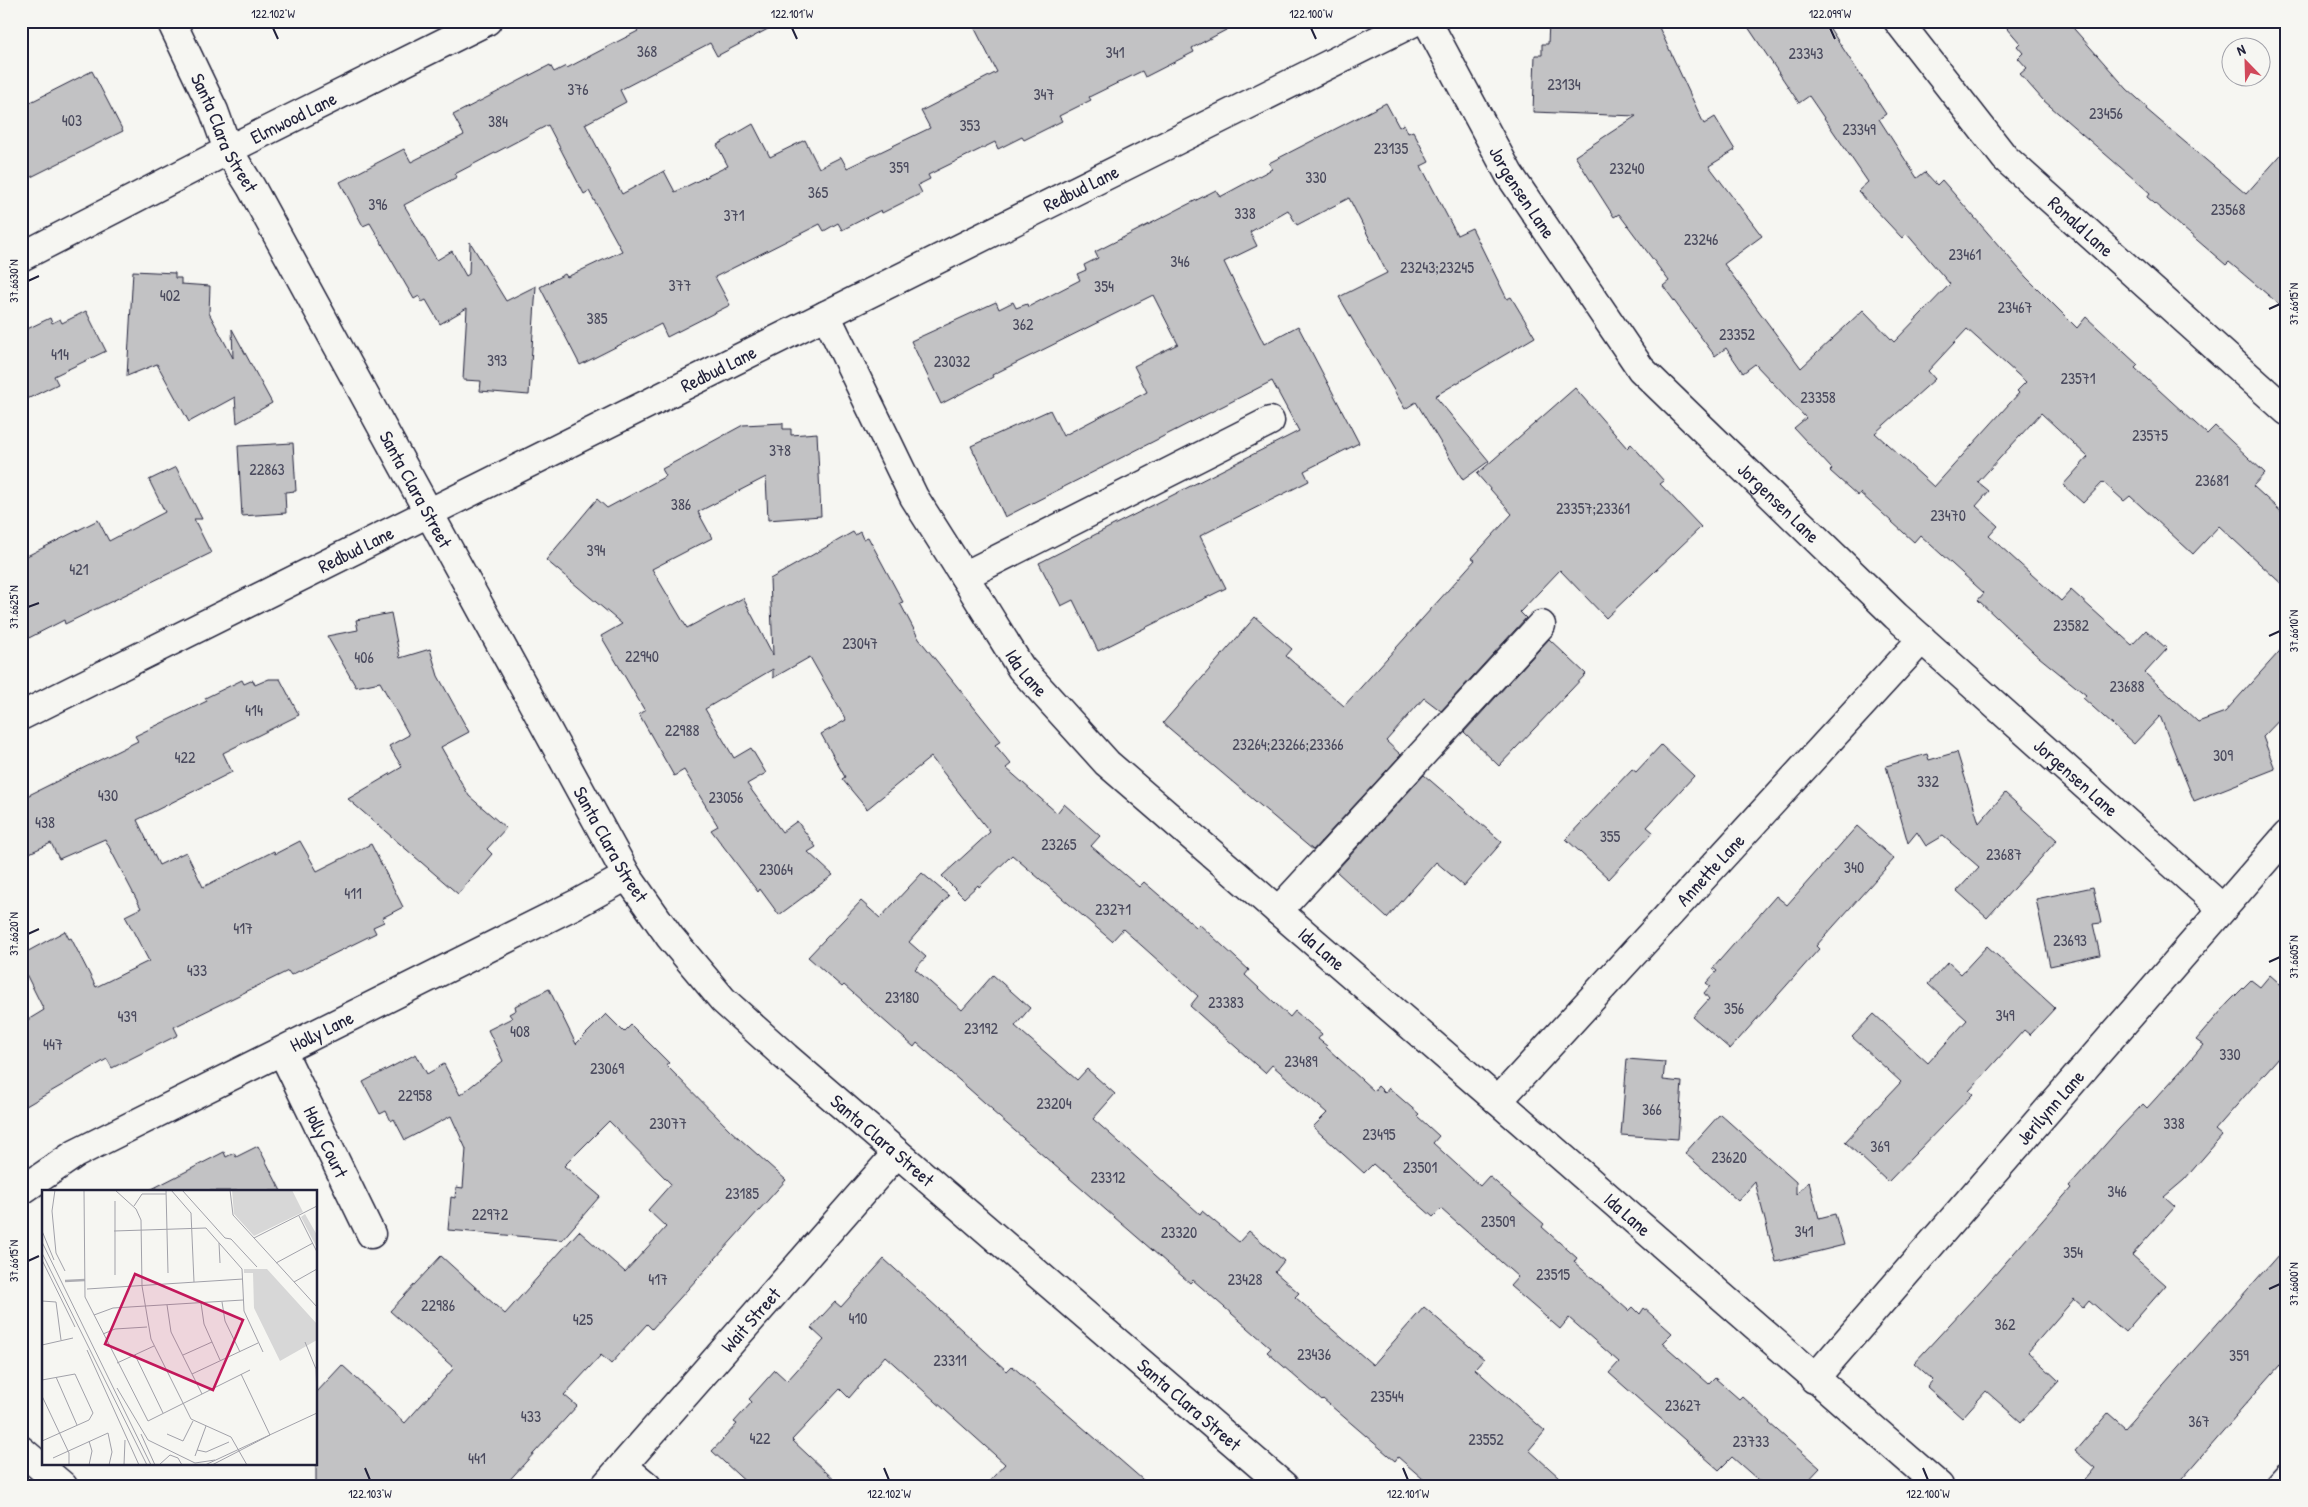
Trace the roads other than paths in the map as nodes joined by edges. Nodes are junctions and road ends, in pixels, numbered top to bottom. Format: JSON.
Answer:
{"nodes":[{"id":1,"x":171,"y":21,"type":"edge"},
{"id":2,"x":487,"y":21,"type":"edge"},
{"id":3,"x":1416,"y":21,"type":"edge"},
{"id":4,"x":1427,"y":21,"type":"edge"},
{"id":5,"x":1898,"y":21,"type":"edge"},
{"id":6,"x":228,"y":150,"type":"junction"},
{"id":7,"x":21,"y":256,"type":"edge"},
{"id":8,"x":826,"y":315,"type":"junction"},
{"id":9,"x":2287,"y":411,"type":"edge"},
{"id":10,"x":1270,"y":421,"type":"dead end"},
{"id":11,"x":430,"y":513,"type":"junction"},
{"id":12,"x":964,"y":576,"type":"junction"},
{"id":13,"x":1541,"y":625,"type":"dead end"},
{"id":14,"x":1922,"y":639,"type":"junction"},
{"id":15,"x":21,"y":716,"type":"edge"},
{"id":16,"x":2287,"y":835,"type":"edge"},
{"id":17,"x":627,"y":876,"type":"junction"},
{"id":18,"x":2222,"y":908,"type":"junction"},
{"id":19,"x":1278,"y":911,"type":"junction"},
{"id":20,"x":282,"y":1051,"type":"junction"},
{"id":21,"x":1498,"y":1101,"type":"junction"},
{"id":22,"x":897,"y":1153,"type":"junction"},
{"id":23,"x":21,"y":1190,"type":"edge"},
{"id":24,"x":371,"y":1234,"type":"dead end"},
{"id":25,"x":1814,"y":1379,"type":"junction"},
{"id":26,"x":21,"y":1450,"type":"edge"},
{"id":27,"x":623,"y":1466,"type":"junction"},
{"id":28,"x":2287,"y":1476,"type":"edge"},
{"id":29,"x":63,"y":1486,"type":"edge"},
{"id":30,"x":605,"y":1486,"type":"edge"},
{"id":31,"x":647,"y":1486,"type":"edge"},
{"id":32,"x":1284,"y":1486,"type":"edge"},
{"id":33,"x":1938,"y":1486,"type":"edge"},
{"id":34,"x":2279,"y":1486,"type":"edge"}],
"edges":[{"from":1,"to":6,"type":"street","name":"Santa Clara Street"},
{"from":2,"to":6,"type":"street","name":"Elmwood Lane"},
{"from":3,"to":8,"type":"street","name":"Redbud Lane"},
{"from":4,"to":14,"type":"street","name":"Jorgensen Lane"},
{"from":5,"to":9,"type":"street","name":"Ronald Lane"},
{"from":6,"to":7,"type":"street","name":"Elmwood Lane"},
{"from":6,"to":11,"type":"street","name":"Santa Clara Street"},
{"from":8,"to":11,"type":"street","name":"Redbud Lane"},
{"from":8,"to":12,"type":"street","name":"Ida Lane"},
{"from":10,"to":12,"type":"street"},
{"from":11,"to":15,"type":"street","name":"Redbud Lane"},
{"from":11,"to":17,"type":"street","name":"Santa Clara Street"},
{"from":12,"to":19,"type":"street","name":"Ida Lane"},
{"from":13,"to":19,"type":"street"},
{"from":14,"to":18,"type":"street","name":"Jorgensen Lane"},
{"from":14,"to":21,"type":"street","name":"Annette Lane"},
{"from":16,"to":18,"type":"street","name":"Jerilynn Lane"},
{"from":17,"to":20,"type":"street","name":"Holly Lane"},
{"from":17,"to":22,"type":"street","name":"Santa Clara Street"},
{"from":18,"to":25,"type":"street","name":"Jerilynn Lane"},
{"from":19,"to":21,"type":"street","name":"Ida Lane"},
{"from":20,"to":23,"type":"street","name":"Holly Lane"},
{"from":20,"to":24,"type":"street","name":"Holly Court"},
{"from":21,"to":25,"type":"street","name":"Ida Lane"},
{"from":22,"to":27,"type":"street","name":"Wait Street"},
{"from":22,"to":32,"type":"street","name":"Santa Clara Street"},
{"from":25,"to":33,"type":"street","name":"Ida Lane"},
{"from":26,"to":29,"type":"street"},
{"from":27,"to":30,"type":"street","name":"Wait Street"},
{"from":27,"to":31,"type":"street"},
{"from":28,"to":34,"type":"street"}]}
